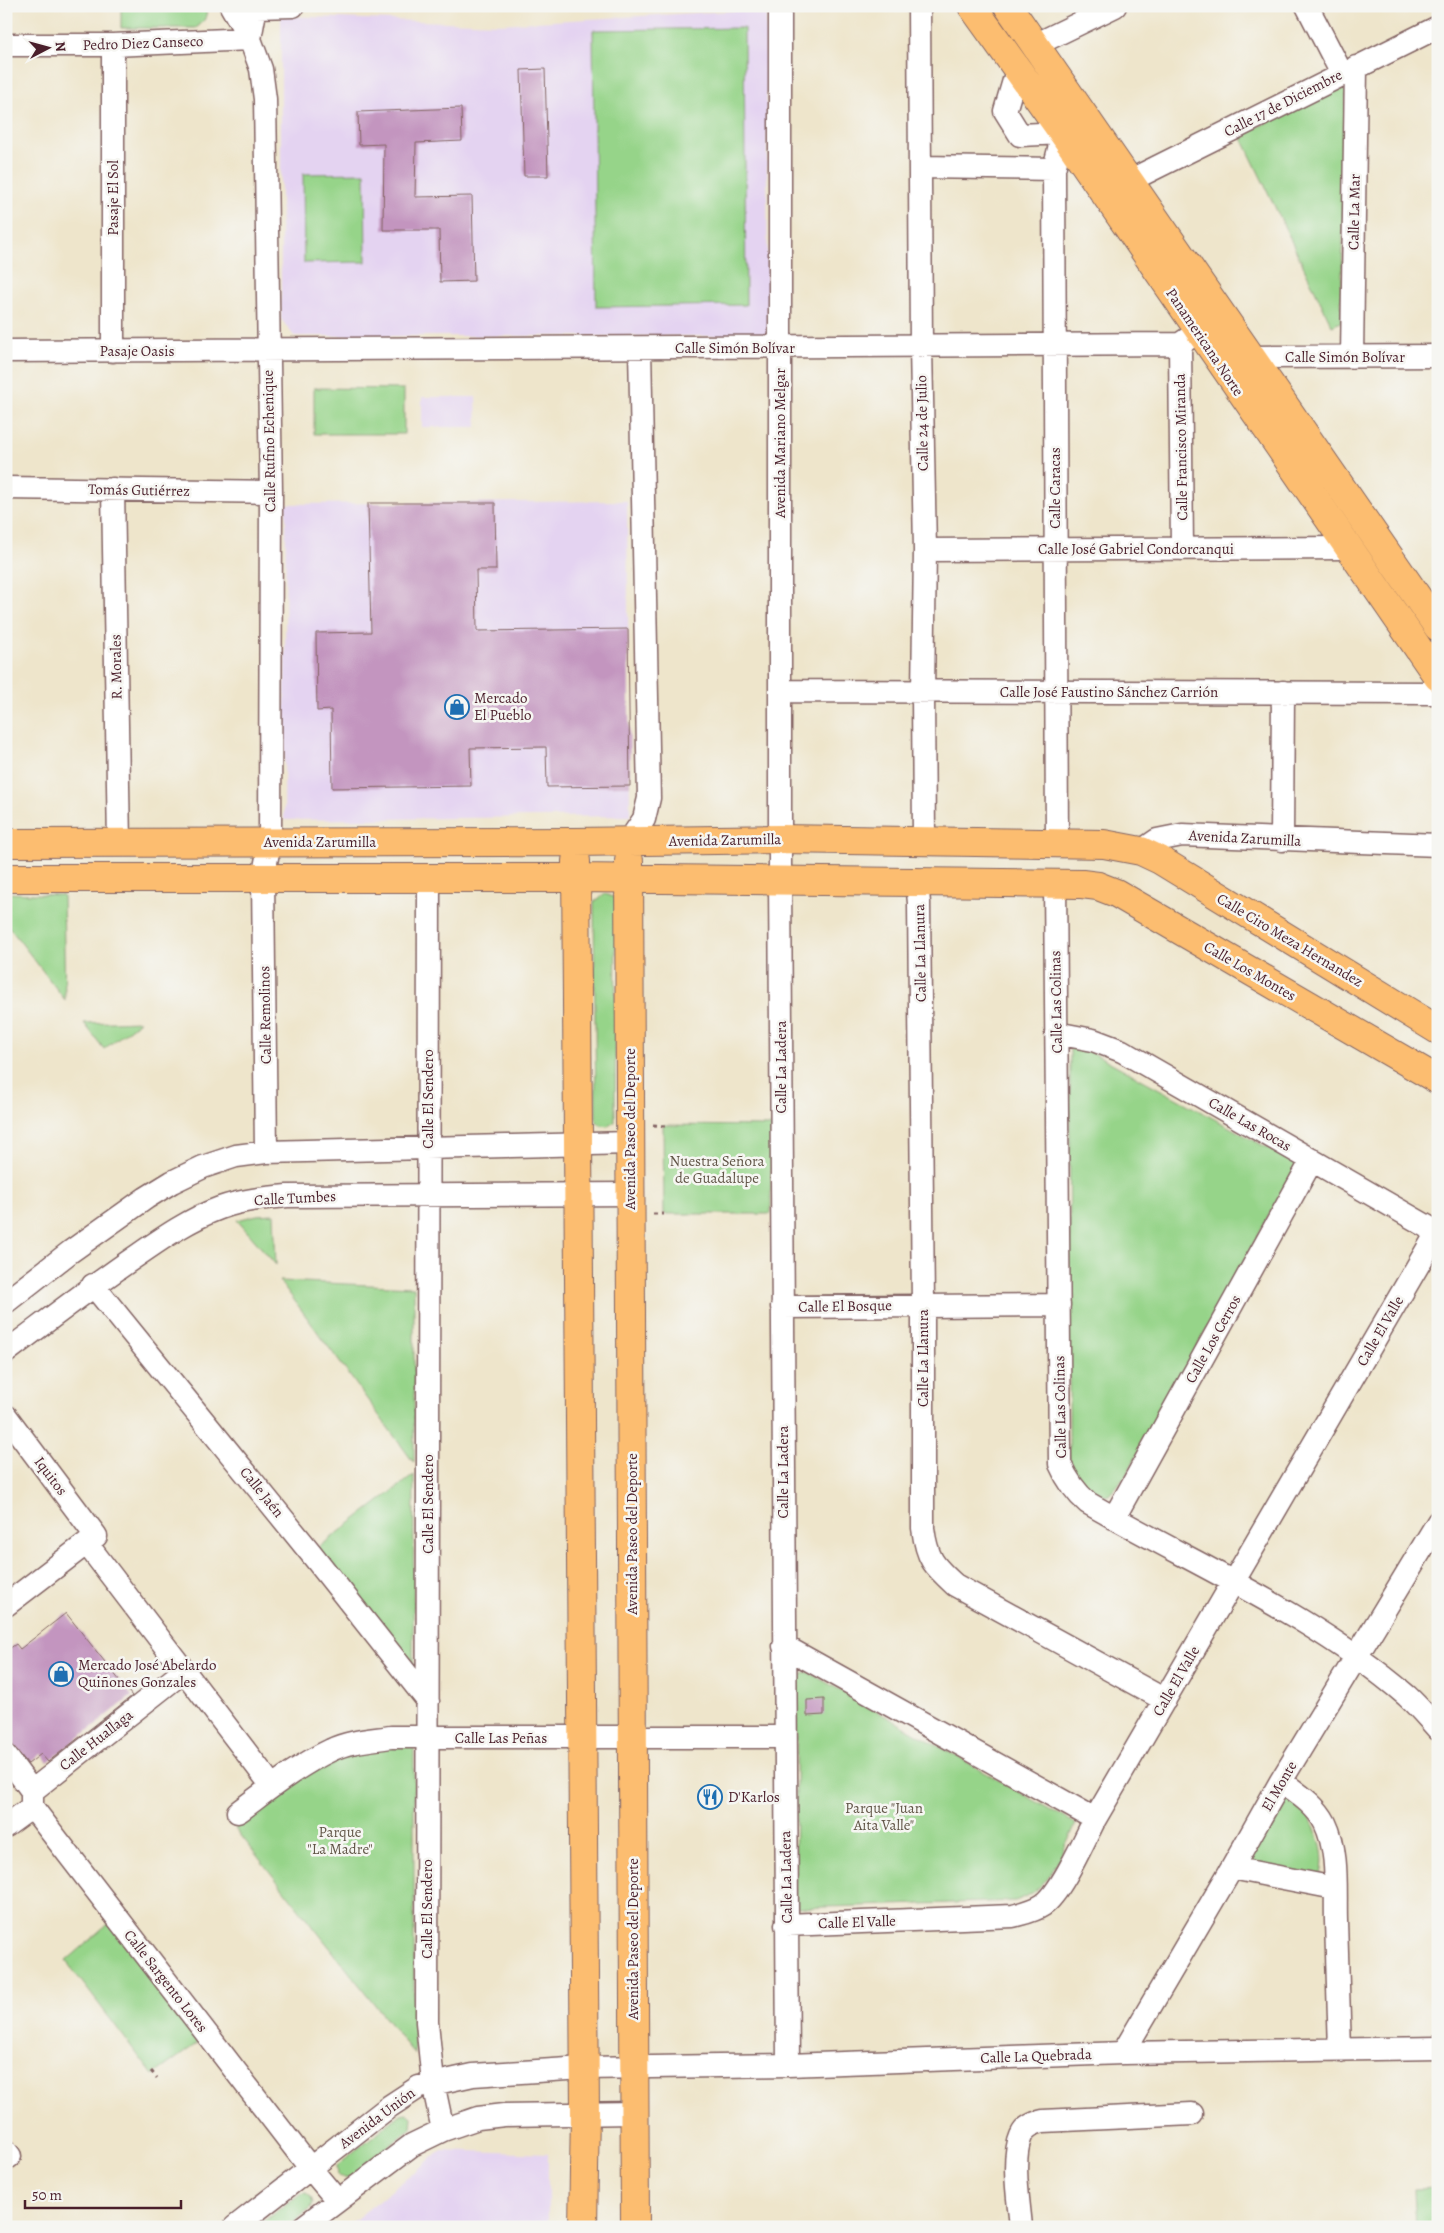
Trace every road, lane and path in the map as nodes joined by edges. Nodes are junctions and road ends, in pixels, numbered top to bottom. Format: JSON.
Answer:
{"nodes":[{"id":1,"x":231,"y":6,"type":"edge"},
{"id":2,"x":256,"y":6,"type":"edge"},
{"id":3,"x":293,"y":6,"type":"edge"},
{"id":4,"x":780,"y":6,"type":"edge"},
{"id":5,"x":919,"y":6,"type":"edge"},
{"id":6,"x":972,"y":6,"type":"edge"},
{"id":7,"x":1114,"y":6,"type":"edge"},
{"id":8,"x":1307,"y":6,"type":"edge"},
{"id":9,"x":1013,"y":10,"type":"edge"},
{"id":10,"x":1438,"y":27,"type":"edge"},
{"id":11,"x":250,"y":39,"type":"junction"},
{"id":12,"x":113,"y":45,"type":"junction"},
{"id":13,"x":1035,"y":45,"type":"junction"},
{"id":14,"x":6,"y":46,"type":"edge"},
{"id":15,"x":1349,"y":70,"type":"junction"},
{"id":16,"x":1063,"y":133,"type":"junction"},
{"id":17,"x":920,"y":167,"type":"junction"},
{"id":18,"x":1054,"y":169,"type":"junction"},
{"id":19,"x":1129,"y":181,"type":"junction"},
{"id":20,"x":1189,"y":338,"type":"junction"},
{"id":21,"x":921,"y":346,"type":"junction"},
{"id":22,"x":1054,"y":346,"type":"junction"},
{"id":23,"x":780,"y":347,"type":"junction"},
{"id":24,"x":640,"y":348,"type":"junction"},
{"id":25,"x":6,"y":351,"type":"edge"},
{"id":26,"x":113,"y":351,"type":"junction"},
{"id":27,"x":268,"y":351,"type":"junction"},
{"id":28,"x":1438,"y":356,"type":"edge"},
{"id":29,"x":1252,"y":357,"type":"junction"},
{"id":30,"x":1352,"y":357,"type":"junction"},
{"id":31,"x":6,"y":488,"type":"edge"},
{"id":32,"x":113,"y":489,"type":"junction"},
{"id":33,"x":271,"y":492,"type":"junction"},
{"id":34,"x":1346,"y":548,"type":"junction"},
{"id":35,"x":1056,"y":549,"type":"junction"},
{"id":36,"x":1182,"y":549,"type":"junction"},
{"id":37,"x":925,"y":550,"type":"junction"},
{"id":38,"x":1438,"y":627,"type":"edge"},
{"id":39,"x":1438,"y":678,"type":"edge"},
{"id":40,"x":780,"y":691,"type":"junction"},
{"id":41,"x":923,"y":692,"type":"junction"},
{"id":42,"x":1056,"y":692,"type":"junction"},
{"id":43,"x":1283,"y":692,"type":"junction"},
{"id":44,"x":1438,"y":693,"type":"edge"},
{"id":45,"x":780,"y":839,"type":"junction"},
{"id":46,"x":924,"y":840,"type":"junction"},
{"id":47,"x":1282,"y":840,"type":"junction"},
{"id":48,"x":629,"y":841,"type":"junction"},
{"id":49,"x":270,"y":842,"type":"junction"},
{"id":50,"x":575,"y":842,"type":"junction"},
{"id":51,"x":6,"y":843,"type":"edge"},
{"id":52,"x":1057,"y":843,"type":"junction"},
{"id":53,"x":119,"y":844,"type":"junction"},
{"id":54,"x":1405,"y":844,"type":"junction"},
{"id":55,"x":1438,"y":845,"type":"edge"},
{"id":56,"x":1141,"y":851,"type":"junction"},
{"id":57,"x":1438,"y":862,"type":"edge"},
{"id":58,"x":6,"y":878,"type":"edge"},
{"id":59,"x":263,"y":878,"type":"junction"},
{"id":60,"x":428,"y":878,"type":"junction"},
{"id":61,"x":576,"y":878,"type":"junction"},
{"id":62,"x":630,"y":878,"type":"junction"},
{"id":63,"x":780,"y":879,"type":"junction"},
{"id":64,"x":918,"y":881,"type":"junction"},
{"id":65,"x":1055,"y":882,"type":"junction"},
{"id":66,"x":1438,"y":1030,"type":"edge"},
{"id":67,"x":1056,"y":1032,"type":"junction"},
{"id":68,"x":1438,"y":1080,"type":"edge"},
{"id":69,"x":630,"y":1143,"type":"junction"},
{"id":70,"x":579,"y":1144,"type":"junction"},
{"id":71,"x":428,"y":1148,"type":"junction"},
{"id":72,"x":266,"y":1152,"type":"junction"},
{"id":73,"x":1312,"y":1160,"type":"junction"},
{"id":74,"x":580,"y":1194,"type":"junction"},
{"id":75,"x":630,"y":1194,"type":"junction"},
{"id":76,"x":428,"y":1195,"type":"junction"},
{"id":77,"x":1438,"y":1232,"type":"edge"},
{"id":78,"x":93,"y":1286,"type":"junction"},
{"id":79,"x":6,"y":1302,"type":"edge"},
{"id":80,"x":923,"y":1305,"type":"junction"},
{"id":81,"x":1059,"y":1305,"type":"junction"},
{"id":82,"x":782,"y":1307,"type":"junction"},
{"id":83,"x":6,"y":1352,"type":"edge"},
{"id":84,"x":6,"y":1416,"type":"edge"},
{"id":85,"x":1114,"y":1518,"type":"junction"},
{"id":86,"x":1438,"y":1522,"type":"edge"},
{"id":87,"x":91,"y":1540,"type":"junction"},
{"id":88,"x":1234,"y":1582,"type":"junction"},
{"id":89,"x":6,"y":1605,"type":"edge"},
{"id":90,"x":784,"y":1646,"type":"junction"},
{"id":91,"x":1358,"y":1657,"type":"junction"},
{"id":92,"x":184,"y":1671,"type":"junction"},
{"id":93,"x":1165,"y":1700,"type":"junction"},
{"id":94,"x":428,"y":1701,"type":"junction"},
{"id":95,"x":1438,"y":1729,"type":"edge"},
{"id":96,"x":785,"y":1737,"type":"junction"},
{"id":97,"x":428,"y":1738,"type":"junction"},
{"id":98,"x":583,"y":1738,"type":"junction"},
{"id":99,"x":633,"y":1738,"type":"junction"},
{"id":100,"x":6,"y":1756,"type":"edge"},
{"id":101,"x":1281,"y":1781,"type":"junction"},
{"id":102,"x":272,"y":1786,"type":"junction"},
{"id":103,"x":32,"y":1799,"type":"junction"},
{"id":104,"x":238,"y":1812,"type":"dead end"},
{"id":105,"x":1095,"y":1819,"type":"junction"},
{"id":106,"x":6,"y":1826,"type":"edge"},
{"id":107,"x":1232,"y":1868,"type":"junction"},
{"id":108,"x":1335,"y":1888,"type":"junction"},
{"id":109,"x":786,"y":1925,"type":"junction"},
{"id":110,"x":1438,"y":2048,"type":"edge"},
{"id":111,"x":1340,"y":2050,"type":"junction"},
{"id":112,"x":1124,"y":2053,"type":"junction"},
{"id":113,"x":788,"y":2065,"type":"junction"},
{"id":114,"x":584,"y":2068,"type":"junction"},
{"id":115,"x":634,"y":2069,"type":"junction"},
{"id":116,"x":151,"y":2071,"type":"dead end"},
{"id":117,"x":157,"y":2078,"type":"dead end"},
{"id":118,"x":433,"y":2083,"type":"junction"},
{"id":119,"x":585,"y":2113,"type":"junction"},
{"id":120,"x":634,"y":2113,"type":"junction"},
{"id":121,"x":1192,"y":2114,"type":"dead end"},
{"id":122,"x":443,"y":2130,"type":"junction"},
{"id":123,"x":311,"y":2169,"type":"junction"},
{"id":124,"x":337,"y":2200,"type":"junction"},
{"id":125,"x":235,"y":2227,"type":"edge"},
{"id":126,"x":303,"y":2227,"type":"edge"},
{"id":127,"x":583,"y":2227,"type":"edge"},
{"id":128,"x":635,"y":2227,"type":"edge"},
{"id":129,"x":1021,"y":2227,"type":"edge"}],
"edges":[{"from":1,"to":11,"type":"street","name":"Calle Rufino Echenique"},
{"from":2,"to":3,"type":"street"},
{"from":2,"to":11,"type":"street"},
{"from":4,"to":23,"type":"street","name":"Avenida Mariano Melgar"},
{"from":5,"to":17,"type":"street","name":"Calle 24 de Julio"},
{"from":6,"to":16,"type":"main road","name":"Panamericana Norte"},
{"from":7,"to":13,"type":"street"},
{"from":8,"to":15,"type":"street","name":"Calle La Mar"},
{"from":9,"to":13,"type":"main road","name":"Panamericana Norte"},
{"from":10,"to":15,"type":"street","name":"Calle 17 de Diciembre"},
{"from":11,"to":12,"type":"street","name":"Pedro Diez Canseco"},
{"from":11,"to":27,"type":"street","name":"Calle Rufino Echenique"},
{"from":12,"to":14,"type":"street","name":"Pedro Diez Canseco"},
{"from":12,"to":26,"type":"street","name":"Pasaje El Sol"},
{"from":13,"to":19,"type":"main road","name":"Panamericana Norte"},
{"from":15,"to":19,"type":"street","name":"Calle 17 de Diciembre"},
{"from":15,"to":30,"type":"street","name":"Calle La Mar"},
{"from":16,"to":18,"type":"street","name":"Calle Caracas"},
{"from":16,"to":20,"type":"main road","name":"Panamericana Norte"},
{"from":17,"to":18,"type":"street"},
{"from":17,"to":21,"type":"street","name":"Calle 24 de Julio"},
{"from":18,"to":22,"type":"street","name":"Calle Caracas"},
{"from":19,"to":29,"type":"main road","name":"Panamericana Norte"},
{"from":20,"to":22,"type":"street","name":"Calle Simón Bolívar"},
{"from":20,"to":34,"type":"main road","name":"Panamericana Norte"},
{"from":20,"to":36,"type":"street","name":"Calle Francisco Miranda"},
{"from":21,"to":22,"type":"street","name":"Calle Simón Bolívar"},
{"from":21,"to":23,"type":"street","name":"Calle Simón Bolívar"},
{"from":21,"to":37,"type":"street","name":"Calle 24 de Julio"},
{"from":22,"to":35,"type":"street","name":"Calle Caracas"},
{"from":23,"to":24,"type":"street","name":"Calle Simón Bolívar"},
{"from":23,"to":40,"type":"street","name":"Avenida Mariano Melgar"},
{"from":24,"to":27,"type":"street","name":"Calle Simón Bolívar"},
{"from":24,"to":48,"type":"street"},
{"from":25,"to":26,"type":"street","name":"Pasaje Oasis"},
{"from":26,"to":27,"type":"street","name":"Pasaje Oasis"},
{"from":27,"to":33,"type":"street","name":"Calle Rufino Echenique"},
{"from":28,"to":30,"type":"street","name":"Calle Simón Bolívar"},
{"from":29,"to":30,"type":"street","name":"Calle Simón Bolívar"},
{"from":29,"to":38,"type":"main road","name":"Panamericana Norte"},
{"from":31,"to":32,"type":"street","name":"Tomás Gutiérrez"},
{"from":32,"to":33,"type":"street","name":"Tomás Gutiérrez"},
{"from":32,"to":53,"type":"street","name":"R. Morales"},
{"from":33,"to":49,"type":"street","name":"Calle Rufino Echenique"},
{"from":34,"to":36,"type":"street","name":"Calle José Gabriel Condorcanqui"},
{"from":34,"to":39,"type":"main road","name":"Panamericana Norte"},
{"from":35,"to":36,"type":"street","name":"Calle José Gabriel Condorcanqui"},
{"from":35,"to":37,"type":"street","name":"Calle José Gabriel Condorcanqui"},
{"from":35,"to":42,"type":"street","name":"Calle Caracas"},
{"from":37,"to":41,"type":"street","name":"Calle 24 de Julio"},
{"from":40,"to":41,"type":"street","name":"Calle José Faustino Sánchez Carrión"},
{"from":40,"to":45,"type":"street","name":"Avenida Mariano Melgar"},
{"from":41,"to":42,"type":"street","name":"Calle José Faustino Sánchez Carrión"},
{"from":41,"to":46,"type":"street","name":"Calle 24 de Julio"},
{"from":42,"to":43,"type":"street","name":"Calle José Faustino Sánchez Carrión"},
{"from":42,"to":52,"type":"street","name":"Calle Caracas"},
{"from":43,"to":44,"type":"street","name":"Calle José Faustino Sánchez Carrión"},
{"from":43,"to":47,"type":"street"},
{"from":45,"to":46,"type":"main road","name":"Avenida Zarumilla"},
{"from":45,"to":48,"type":"main road","name":"Avenida Zarumilla"},
{"from":45,"to":63,"type":"street","name":"Avenida Mariano Melgar"},
{"from":46,"to":52,"type":"main road","name":"Avenida Zarumilla"},
{"from":47,"to":54,"type":"street","name":"Avenida Zarumilla"},
{"from":47,"to":56,"type":"street","name":"Avenida Zarumilla"},
{"from":48,"to":50,"type":"main road","name":"Avenida Zarumilla"},
{"from":48,"to":62,"type":"main road","name":"Avenida Paseo del Deporte"},
{"from":49,"to":50,"type":"main road","name":"Avenida Zarumilla"},
{"from":49,"to":53,"type":"main road","name":"Avenida Zarumilla"},
{"from":49,"to":59,"type":"street","name":"Calle Rufino Echenique"},
{"from":50,"to":61,"type":"main road"},
{"from":51,"to":53,"type":"main road","name":"Avenida Zarumilla"},
{"from":52,"to":56,"type":"main road","name":"Avenida Zarumilla"},
{"from":54,"to":55,"type":"street","name":"Avenida Zarumilla"},
{"from":54,"to":57,"type":"street"},
{"from":56,"to":66,"type":"main road","name":"Calle Ciro Meza Hernandez"},
{"from":58,"to":59,"type":"main road"},
{"from":59,"to":60,"type":"main road"},
{"from":59,"to":72,"type":"street","name":"Calle Remolinos"},
{"from":60,"to":61,"type":"main road"},
{"from":60,"to":71,"type":"street","name":"Calle El Sendero"},
{"from":61,"to":62,"type":"main road"},
{"from":61,"to":70,"type":"main road"},
{"from":62,"to":63,"type":"main road"},
{"from":62,"to":69,"type":"main road","name":"Avenida Paseo del Deporte"},
{"from":63,"to":64,"type":"main road"},
{"from":63,"to":82,"type":"street","name":"Calle La Ladera"},
{"from":64,"to":65,"type":"main road"},
{"from":64,"to":80,"type":"street","name":"Calle La Llanura"},
{"from":65,"to":67,"type":"street","name":"Calle Las Colinas"},
{"from":65,"to":68,"type":"main road","name":"Calle Los Montes"},
{"from":67,"to":73,"type":"street","name":"Calle Las Rocas"},
{"from":67,"to":81,"type":"street","name":"Calle Las Colinas"},
{"from":69,"to":70,"type":"street"},
{"from":69,"to":75,"type":"main road","name":"Avenida Paseo del Deporte"},
{"from":70,"to":71,"type":"street"},
{"from":70,"to":74,"type":"main road"},
{"from":71,"to":72,"type":"street"},
{"from":71,"to":76,"type":"street","name":"Calle El Sendero"},
{"from":72,"to":79,"type":"street"},
{"from":73,"to":77,"type":"street","name":"Calle Las Rocas"},
{"from":73,"to":85,"type":"street","name":"Calle Los Cerros"},
{"from":74,"to":75,"type":"street","name":"Calle Tumbes"},
{"from":74,"to":76,"type":"street","name":"Calle Tumbes"},
{"from":74,"to":98,"type":"main road"},
{"from":75,"to":99,"type":"main road","name":"Avenida Paseo del Deporte"},
{"from":76,"to":78,"type":"street","name":"Calle Tumbes"},
{"from":76,"to":94,"type":"street","name":"Calle El Sendero"},
{"from":77,"to":88,"type":"street","name":"Calle El Valle"},
{"from":78,"to":83,"type":"street","name":"Calle Tumbes"},
{"from":78,"to":94,"type":"street","name":"Calle Jaén"},
{"from":80,"to":81,"type":"street","name":"Calle El Bosque"},
{"from":80,"to":82,"type":"street","name":"Calle El Bosque"},
{"from":80,"to":93,"type":"street","name":"Calle La Llanura"},
{"from":81,"to":85,"type":"street","name":"Calle Las Colinas"},
{"from":82,"to":90,"type":"street","name":"Calle La Ladera"},
{"from":84,"to":87,"type":"street","name":"Iquitos"},
{"from":85,"to":88,"type":"street","name":"Calle Las Colinas"},
{"from":86,"to":91,"type":"street","name":"El Monte"},
{"from":87,"to":89,"type":"street"},
{"from":87,"to":92,"type":"street","name":"Iquitos"},
{"from":88,"to":91,"type":"street","name":"Calle Las Colinas"},
{"from":88,"to":93,"type":"street","name":"Calle El Valle"},
{"from":90,"to":96,"type":"street","name":"Calle La Ladera"},
{"from":90,"to":105,"type":"street"},
{"from":91,"to":95,"type":"street","name":"Calle Las Colinas"},
{"from":91,"to":101,"type":"street","name":"El Monte"},
{"from":92,"to":102,"type":"street","name":"Iquitos"},
{"from":92,"to":103,"type":"street","name":"Calle Huallaga"},
{"from":93,"to":105,"type":"street","name":"Calle El Valle"},
{"from":94,"to":97,"type":"street","name":"Calle El Sendero"},
{"from":96,"to":99,"type":"street","name":"Calle Las Peñas"},
{"from":96,"to":109,"type":"street","name":"Calle La Ladera"},
{"from":97,"to":98,"type":"street","name":"Calle Las Peñas"},
{"from":97,"to":102,"type":"street","name":"Calle Las Peñas"},
{"from":97,"to":118,"type":"street","name":"Calle El Sendero"},
{"from":98,"to":99,"type":"street","name":"Calle Las Peñas"},
{"from":98,"to":114,"type":"main road"},
{"from":99,"to":115,"type":"main road","name":"Avenida Paseo del Deporte"},
{"from":100,"to":103,"type":"street","name":"Calle Sargento Lores"},
{"from":101,"to":107,"type":"street","name":"El Monte"},
{"from":101,"to":108,"type":"street"},
{"from":102,"to":104,"type":"street","name":"Calle Las Peñas"},
{"from":103,"to":106,"type":"street","name":"Calle Huallaga"},
{"from":103,"to":123,"type":"street","name":"Calle Sargento Lores"},
{"from":105,"to":109,"type":"street","name":"Calle El Valle"},
{"from":107,"to":108,"type":"street"},
{"from":107,"to":112,"type":"street","name":"El Monte"},
{"from":108,"to":111,"type":"street"},
{"from":109,"to":113,"type":"street","name":"Calle La Ladera"},
{"from":110,"to":111,"type":"street","name":"Calle La Quebrada"},
{"from":111,"to":112,"type":"street","name":"Calle La Quebrada"},
{"from":112,"to":113,"type":"street","name":"Calle La Quebrada"},
{"from":113,"to":115,"type":"street","name":"Calle La Quebrada"},
{"from":114,"to":115,"type":"street","name":"Avenida Unión"},
{"from":114,"to":118,"type":"street","name":"Avenida Unión"},
{"from":114,"to":119,"type":"main road"},
{"from":115,"to":120,"type":"main road","name":"Avenida Paseo del Deporte"},
{"from":116,"to":117,"type":"path"},
{"from":118,"to":122,"type":"street","name":"Calle El Sendero"},
{"from":118,"to":123,"type":"street","name":"Avenida Unión"},
{"from":119,"to":120,"type":"street"},
{"from":119,"to":122,"type":"street"},
{"from":119,"to":127,"type":"main road"},
{"from":120,"to":128,"type":"main road","name":"Avenida Paseo del Deporte"},
{"from":121,"to":129,"type":"street"},
{"from":122,"to":124,"type":"street"},
{"from":123,"to":124,"type":"street","name":"Calle Sargento Lores"},
{"from":123,"to":125,"type":"street","name":"Avenida Unión"},
{"from":124,"to":126,"type":"street"}]}
